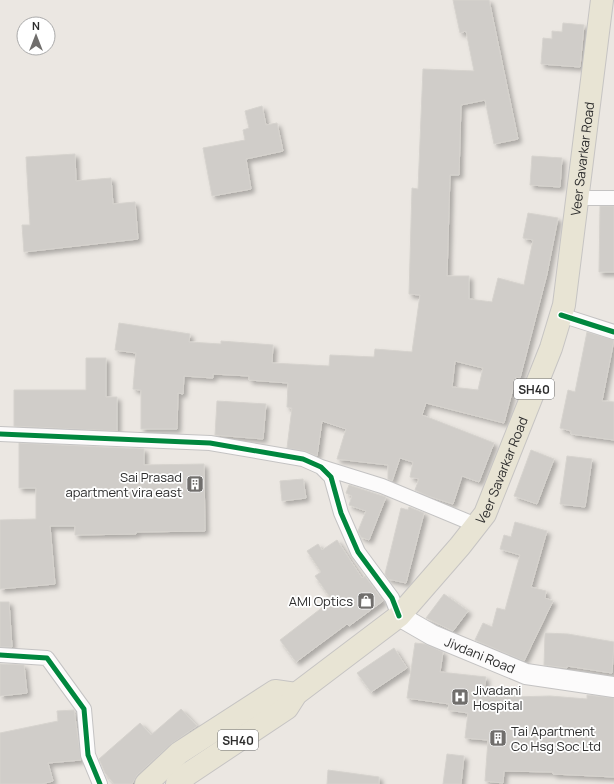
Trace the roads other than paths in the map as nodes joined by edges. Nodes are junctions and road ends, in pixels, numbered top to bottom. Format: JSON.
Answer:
{"nodes":[{"id":1,"x":602,"y":0,"type":"edge"},
{"id":2,"x":578,"y":198,"type":"junction"},
{"id":3,"x":614,"y":198,"type":"edge"},
{"id":4,"x":561,"y":315,"type":"junction"},
{"id":5,"x":614,"y":332,"type":"edge"},
{"id":6,"x":0,"y":434,"type":"edge"},
{"id":7,"x":321,"y":467,"type":"junction"},
{"id":8,"x":476,"y":525,"type":"junction"},
{"id":9,"x":399,"y":616,"type":"junction"},
{"id":10,"x":0,"y":655,"type":"edge"},
{"id":11,"x":614,"y":687,"type":"edge"},
{"id":12,"x":296,"y":694,"type":"junction"},
{"id":13,"x":100,"y":784,"type":"edge"},
{"id":14,"x":146,"y":784,"type":"edge"},
{"id":15,"x":160,"y":784,"type":"edge"},
{"id":16,"x":177,"y":784,"type":"edge"}],
"edges":[{"from":1,"to":2,"type":"main road","name":"Veer Savarkar Road","number":"SH40"},
{"from":2,"to":3,"type":"street"},
{"from":2,"to":4,"type":"main road","name":"Veer Savarkar Road","number":"SH40"},
{"from":4,"to":5,"type":"street"},
{"from":4,"to":8,"type":"main road","name":"Veer Savarkar Road","number":"SH40"},
{"from":6,"to":7,"type":"street"},
{"from":7,"to":8,"type":"street"},
{"from":7,"to":9,"type":"street"},
{"from":8,"to":9,"type":"main road","name":"Veer Savarkar Road","number":"SH40"},
{"from":9,"to":11,"type":"main road","name":"Jivdani Road"},
{"from":9,"to":12,"type":"main road","name":"Veer Savarkar Road","number":"SH40"},
{"from":10,"to":13,"type":"street"},
{"from":12,"to":14,"type":"main road"},
{"from":12,"to":15,"type":"main road"},
{"from":12,"to":16,"type":"main road","name":"Veer Savarkar Road","number":"SH40"}]}
